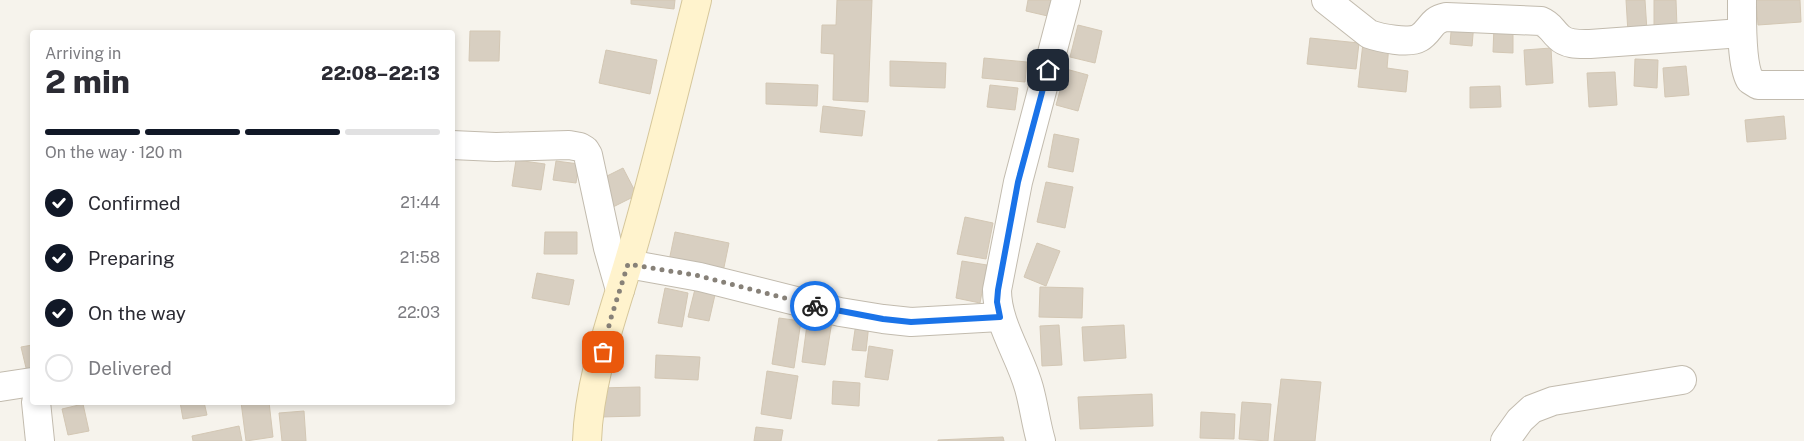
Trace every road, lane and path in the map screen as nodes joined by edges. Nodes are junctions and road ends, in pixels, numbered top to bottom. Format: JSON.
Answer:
{"nodes":[{"id":1,"x":697,"y":0,"type":"edge"},
{"id":2,"x":1066,"y":0,"type":"edge"},
{"id":3,"x":1326,"y":0,"type":"edge"},
{"id":4,"x":1742,"y":0,"type":"edge"},
{"id":5,"x":1742,"y":33,"type":"junction"},
{"id":6,"x":1804,"y":85,"type":"edge"},
{"id":7,"x":455,"y":145,"type":"edge"},
{"id":8,"x":628,"y":264,"type":"junction"},
{"id":9,"x":620,"y":290,"type":"junction"},
{"id":10,"x":1000,"y":317,"type":"junction"},
{"id":11,"x":1682,"y":380,"type":"dead end"},
{"id":12,"x":30,"y":382,"type":"edge"},
{"id":13,"x":0,"y":387,"type":"edge"},
{"id":14,"x":36,"y":405,"type":"edge"},
{"id":15,"x":40,"y":441,"type":"edge"},
{"id":16,"x":587,"y":441,"type":"edge"},
{"id":17,"x":1041,"y":441,"type":"edge"},
{"id":18,"x":1505,"y":441,"type":"edge"}],
"edges":[{"from":1,"to":8,"type":"street"},
{"from":2,"to":10,"type":"street"},
{"from":3,"to":5,"type":"street"},
{"from":4,"to":5,"type":"street"},
{"from":5,"to":6,"type":"street"},
{"from":7,"to":9,"type":"street"},
{"from":8,"to":9,"type":"street"},
{"from":8,"to":10,"type":"street"},
{"from":9,"to":16,"type":"street"},
{"from":10,"to":17,"type":"street"},
{"from":11,"to":18,"type":"street"},
{"from":12,"to":13,"type":"street"},
{"from":14,"to":15,"type":"street"}]}
